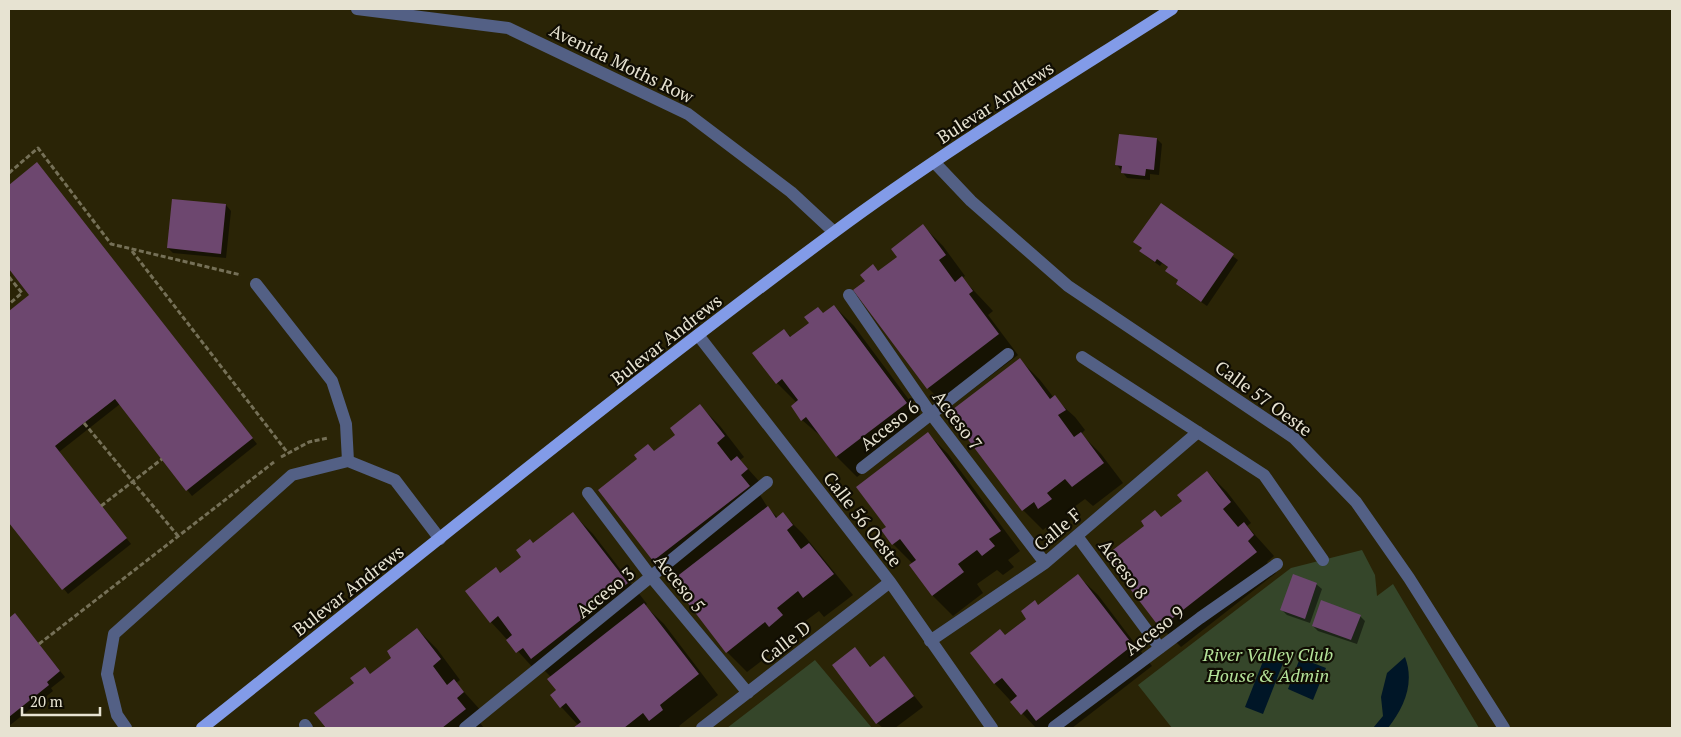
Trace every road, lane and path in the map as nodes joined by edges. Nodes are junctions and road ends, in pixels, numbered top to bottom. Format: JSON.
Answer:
{"nodes":[{"id":1,"x":357,"y":9,"type":"edge"},
{"id":2,"x":1172,"y":9,"type":"edge"},
{"id":3,"x":934,"y":162,"type":"junction"},
{"id":4,"x":9,"y":173,"type":"edge"},
{"id":5,"x":834,"y":232,"type":"junction"},
{"id":6,"x":132,"y":250,"type":"junction"},
{"id":7,"x":9,"y":277,"type":"edge"},
{"id":8,"x":256,"y":284,"type":"joint"},
{"id":9,"x":849,"y":295,"type":"dead end"},
{"id":10,"x":9,"y":304,"type":"edge"},
{"id":11,"x":698,"y":335,"type":"junction"},
{"id":12,"x":1008,"y":354,"type":"dead end"},
{"id":13,"x":1082,"y":357,"type":"dead end"},
{"id":14,"x":931,"y":414,"type":"junction"},
{"id":15,"x":84,"y":423,"type":"dead end"},
{"id":16,"x":1198,"y":432,"type":"junction"},
{"id":17,"x":333,"y":437,"type":"dead end"},
{"id":18,"x":287,"y":452,"type":"junction"},
{"id":19,"x":162,"y":459,"type":"dead end"},
{"id":20,"x":348,"y":461,"type":"junction"},
{"id":21,"x":862,"y":468,"type":"dead end"},
{"id":22,"x":132,"y":482,"type":"junction"},
{"id":23,"x":767,"y":482,"type":"dead end"},
{"id":24,"x":588,"y":492,"type":"dead end"},
{"id":25,"x":101,"y":506,"type":"dead end"},
{"id":26,"x":178,"y":536,"type":"junction"},
{"id":27,"x":1077,"y":536,"type":"junction"},
{"id":28,"x":440,"y":539,"type":"junction"},
{"id":29,"x":1323,"y":560,"type":"dead end"},
{"id":30,"x":1045,"y":563,"type":"junction"},
{"id":31,"x":1277,"y":564,"type":"dead end"},
{"id":32,"x":652,"y":578,"type":"junction"},
{"id":33,"x":890,"y":582,"type":"junction"},
{"id":34,"x":930,"y":641,"type":"junction"},
{"id":35,"x":39,"y":644,"type":"dead end"},
{"id":36,"x":1160,"y":648,"type":"junction"},
{"id":37,"x":748,"y":693,"type":"junction"},
{"id":38,"x":1054,"y":727,"type":"edge"},
{"id":39,"x":126,"y":728,"type":"edge"},
{"id":40,"x":202,"y":728,"type":"edge"},
{"id":41,"x":465,"y":728,"type":"edge"},
{"id":42,"x":702,"y":728,"type":"edge"},
{"id":43,"x":992,"y":728,"type":"edge"},
{"id":44,"x":1504,"y":728,"type":"edge"}],
"edges":[{"from":1,"to":5,"type":"street","name":"Avenida Moths Row"},
{"from":2,"to":3,"type":"main road","name":"Bulevar Andrews"},
{"from":3,"to":5,"type":"main road","name":"Bulevar Andrews"},
{"from":3,"to":44,"type":"street","name":"Calle 57 Oeste"},
{"from":4,"to":6,"type":"path"},
{"from":5,"to":11,"type":"main road","name":"Bulevar Andrews"},
{"from":6,"to":8,"type":"path"},
{"from":6,"to":18,"type":"path"},
{"from":7,"to":10,"type":"path"},
{"from":8,"to":20,"type":"street"},
{"from":9,"to":14,"type":"street","name":"Acceso 7"},
{"from":11,"to":28,"type":"main road","name":"Bulevar Andrews"},
{"from":11,"to":33,"type":"street","name":"Calle 56 Oeste"},
{"from":12,"to":14,"type":"street","name":"Acceso 6"},
{"from":13,"to":16,"type":"street"},
{"from":14,"to":21,"type":"street","name":"Acceso 6"},
{"from":14,"to":30,"type":"street","name":"Acceso 7"},
{"from":15,"to":22,"type":"path"},
{"from":16,"to":27,"type":"street","name":"Calle F"},
{"from":16,"to":29,"type":"street"},
{"from":17,"to":18,"type":"path"},
{"from":18,"to":26,"type":"path"},
{"from":19,"to":22,"type":"path"},
{"from":20,"to":28,"type":"street"},
{"from":20,"to":39,"type":"street"},
{"from":22,"to":25,"type":"path"},
{"from":22,"to":26,"type":"path"},
{"from":23,"to":32,"type":"street","name":"Acceso 3"},
{"from":24,"to":32,"type":"street","name":"Acceso 5"},
{"from":26,"to":35,"type":"path"},
{"from":27,"to":30,"type":"street","name":"Calle F"},
{"from":27,"to":36,"type":"street","name":"Acceso 8"},
{"from":28,"to":40,"type":"main road","name":"Bulevar Andrews"},
{"from":30,"to":34,"type":"street","name":"Calle F"},
{"from":31,"to":36,"type":"street","name":"Acceso 9"},
{"from":32,"to":37,"type":"street","name":"Acceso 5"},
{"from":32,"to":41,"type":"street","name":"Acceso 3"},
{"from":33,"to":34,"type":"street","name":"Calle 56 Oeste"},
{"from":33,"to":37,"type":"street","name":"Calle D"},
{"from":34,"to":43,"type":"street","name":"Calle 56 Oeste"},
{"from":36,"to":38,"type":"street","name":"Acceso 9"},
{"from":37,"to":42,"type":"street","name":"Calle D"}]}
